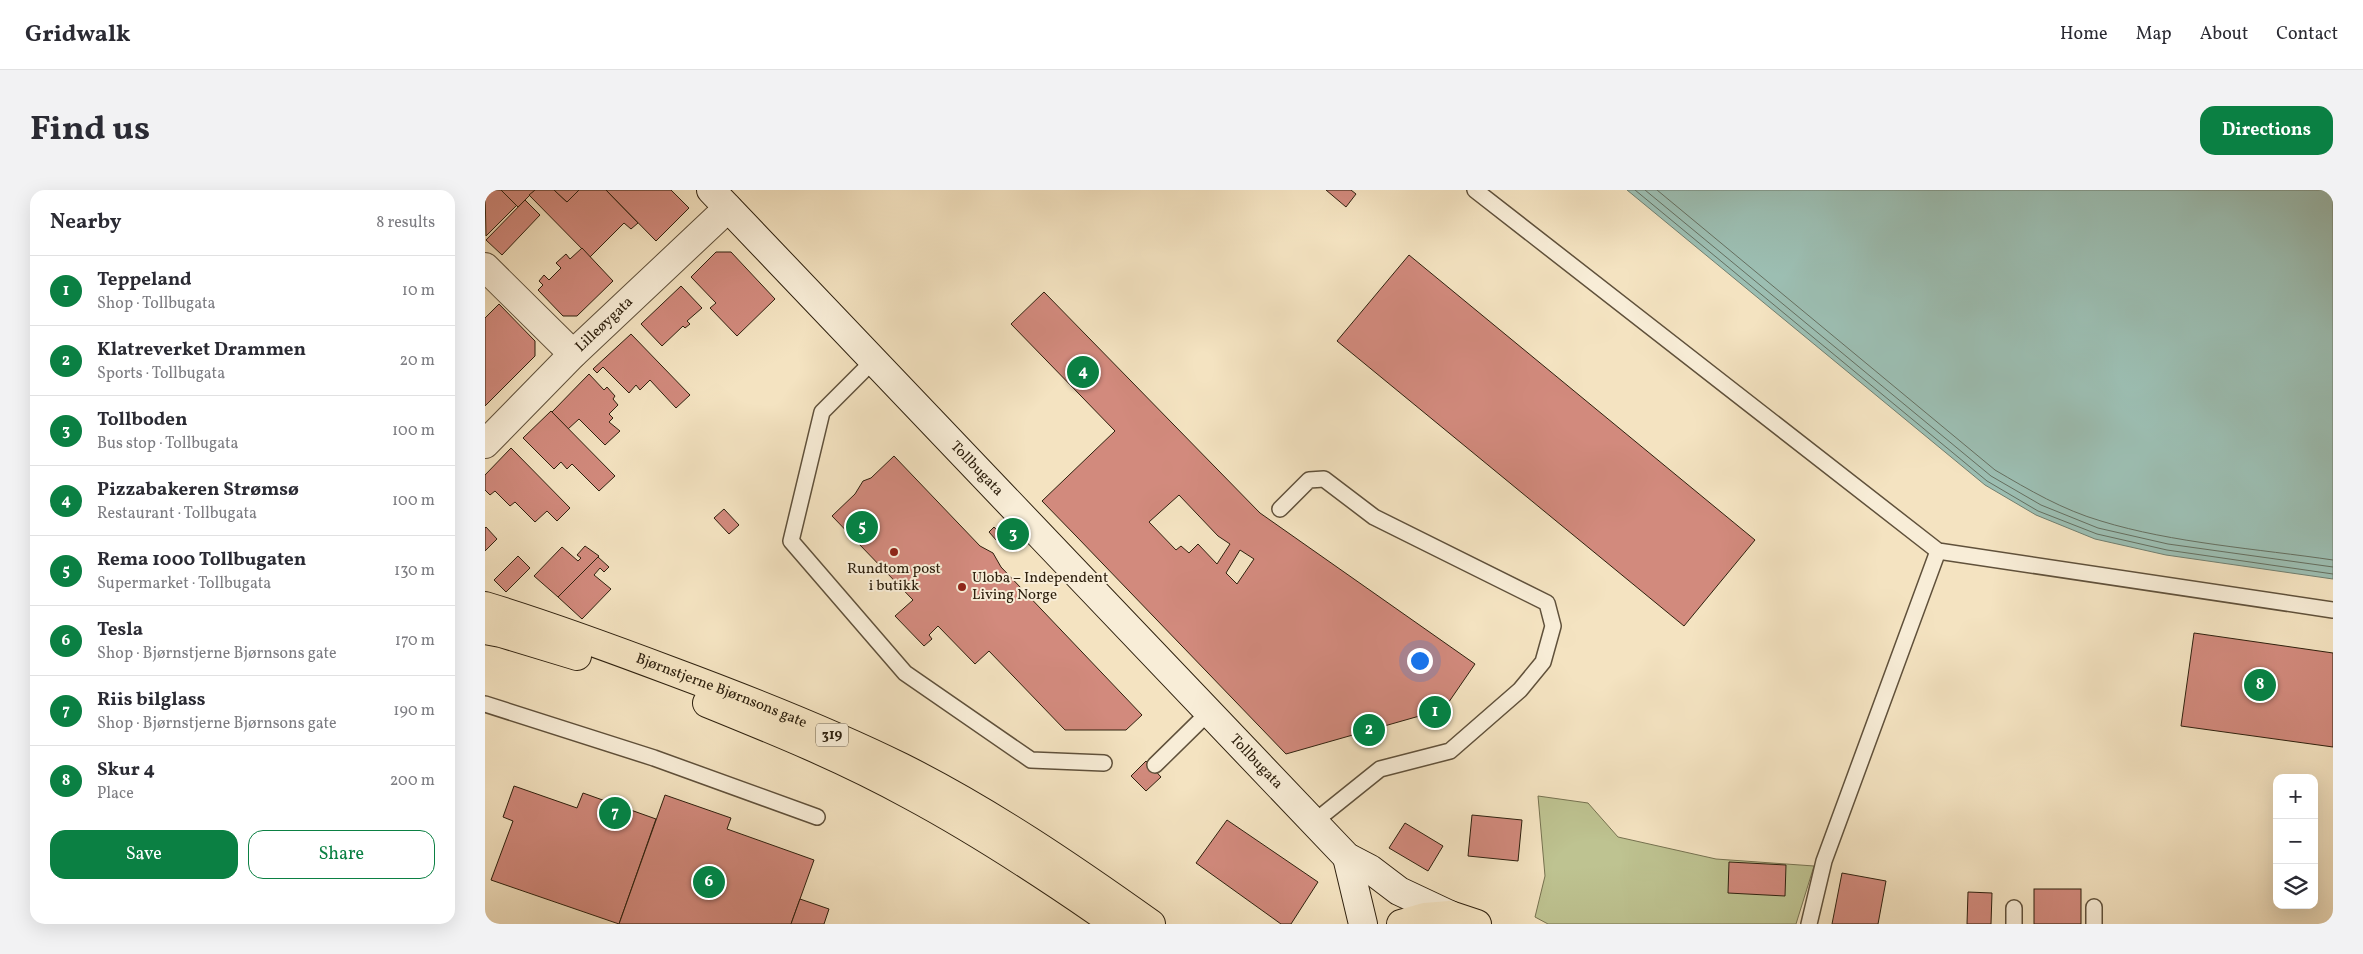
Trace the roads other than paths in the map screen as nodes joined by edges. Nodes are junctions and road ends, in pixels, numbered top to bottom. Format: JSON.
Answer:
{"nodes":[{"id":1,"x":1475,"y":190,"type":"edge"},
{"id":2,"x":719,"y":199,"type":"edge"},
{"id":3,"x":485,"y":266,"type":"edge"},
{"id":4,"x":573,"y":354,"type":"junction"},
{"id":5,"x":874,"y":360,"type":"junction"},
{"id":6,"x":485,"y":444,"type":"edge"},
{"id":7,"x":1280,"y":509,"type":"dead end"},
{"id":8,"x":1937,"y":551,"type":"junction"},
{"id":9,"x":485,"y":606,"type":"edge"},
{"id":10,"x":2333,"y":610,"type":"edge"},
{"id":11,"x":485,"y":630,"type":"edge"},
{"id":12,"x":485,"y":704,"type":"edge"},
{"id":13,"x":1209,"y":712,"type":"junction"},
{"id":14,"x":1104,"y":763,"type":"dead end"},
{"id":15,"x":1155,"y":765,"type":"dead end"},
{"id":16,"x":817,"y":817,"type":"dead end"},
{"id":17,"x":1314,"y":822,"type":"junction"},
{"id":18,"x":1347,"y":857,"type":"junction"},
{"id":19,"x":1399,"y":891,"type":"junction"},
{"id":20,"x":2014,"y":908,"type":"dead end"},
{"id":21,"x":2094,"y":908,"type":"dead end"},
{"id":22,"x":1450,"y":915,"type":"junction"},
{"id":23,"x":1404,"y":923,"type":"edge"},
{"id":24,"x":1115,"y":924,"type":"edge"},
{"id":25,"x":1151,"y":924,"type":"edge"},
{"id":26,"x":1363,"y":924,"type":"edge"},
{"id":27,"x":1477,"y":924,"type":"edge"},
{"id":28,"x":1809,"y":924,"type":"edge"},
{"id":29,"x":2014,"y":924,"type":"edge"},
{"id":30,"x":2094,"y":924,"type":"edge"}],
"edges":[{"from":1,"to":8,"type":"lane"},
{"from":2,"to":4,"type":"main road","name":"Lilleøygata"},
{"from":2,"to":5,"type":"main road","name":"Tollbugata"},
{"from":3,"to":4,"type":"main road"},
{"from":4,"to":6,"type":"main road","name":"Lilleøygata"},
{"from":5,"to":13,"type":"main road","name":"Tollbugata"},
{"from":5,"to":14,"type":"lane"},
{"from":7,"to":17,"type":"lane"},
{"from":8,"to":10,"type":"lane"},
{"from":8,"to":28,"type":"lane"},
{"from":9,"to":25,"type":"main road","name":"Bjørnstjerne Bjørnsons gate","number":"319"},
{"from":11,"to":24,"type":"main road","name":"Bjørnstjerne Bjørnsons gate","number":"319"},
{"from":12,"to":16,"type":"lane"},
{"from":13,"to":15,"type":"lane"},
{"from":13,"to":17,"type":"main road","name":"Tollbugata"},
{"from":17,"to":18,"type":"main road","name":"Tollbugata"},
{"from":18,"to":19,"type":"main road","name":"Tollbugata"},
{"from":18,"to":26,"type":"main road","name":"Tollbugata"},
{"from":19,"to":22,"type":"main road","name":"Tollbugata"},
{"from":19,"to":23,"type":"main road"},
{"from":20,"to":29,"type":"lane"},
{"from":21,"to":30,"type":"lane"},
{"from":22,"to":23,"type":"main road"},
{"from":22,"to":27,"type":"main road"}]}
